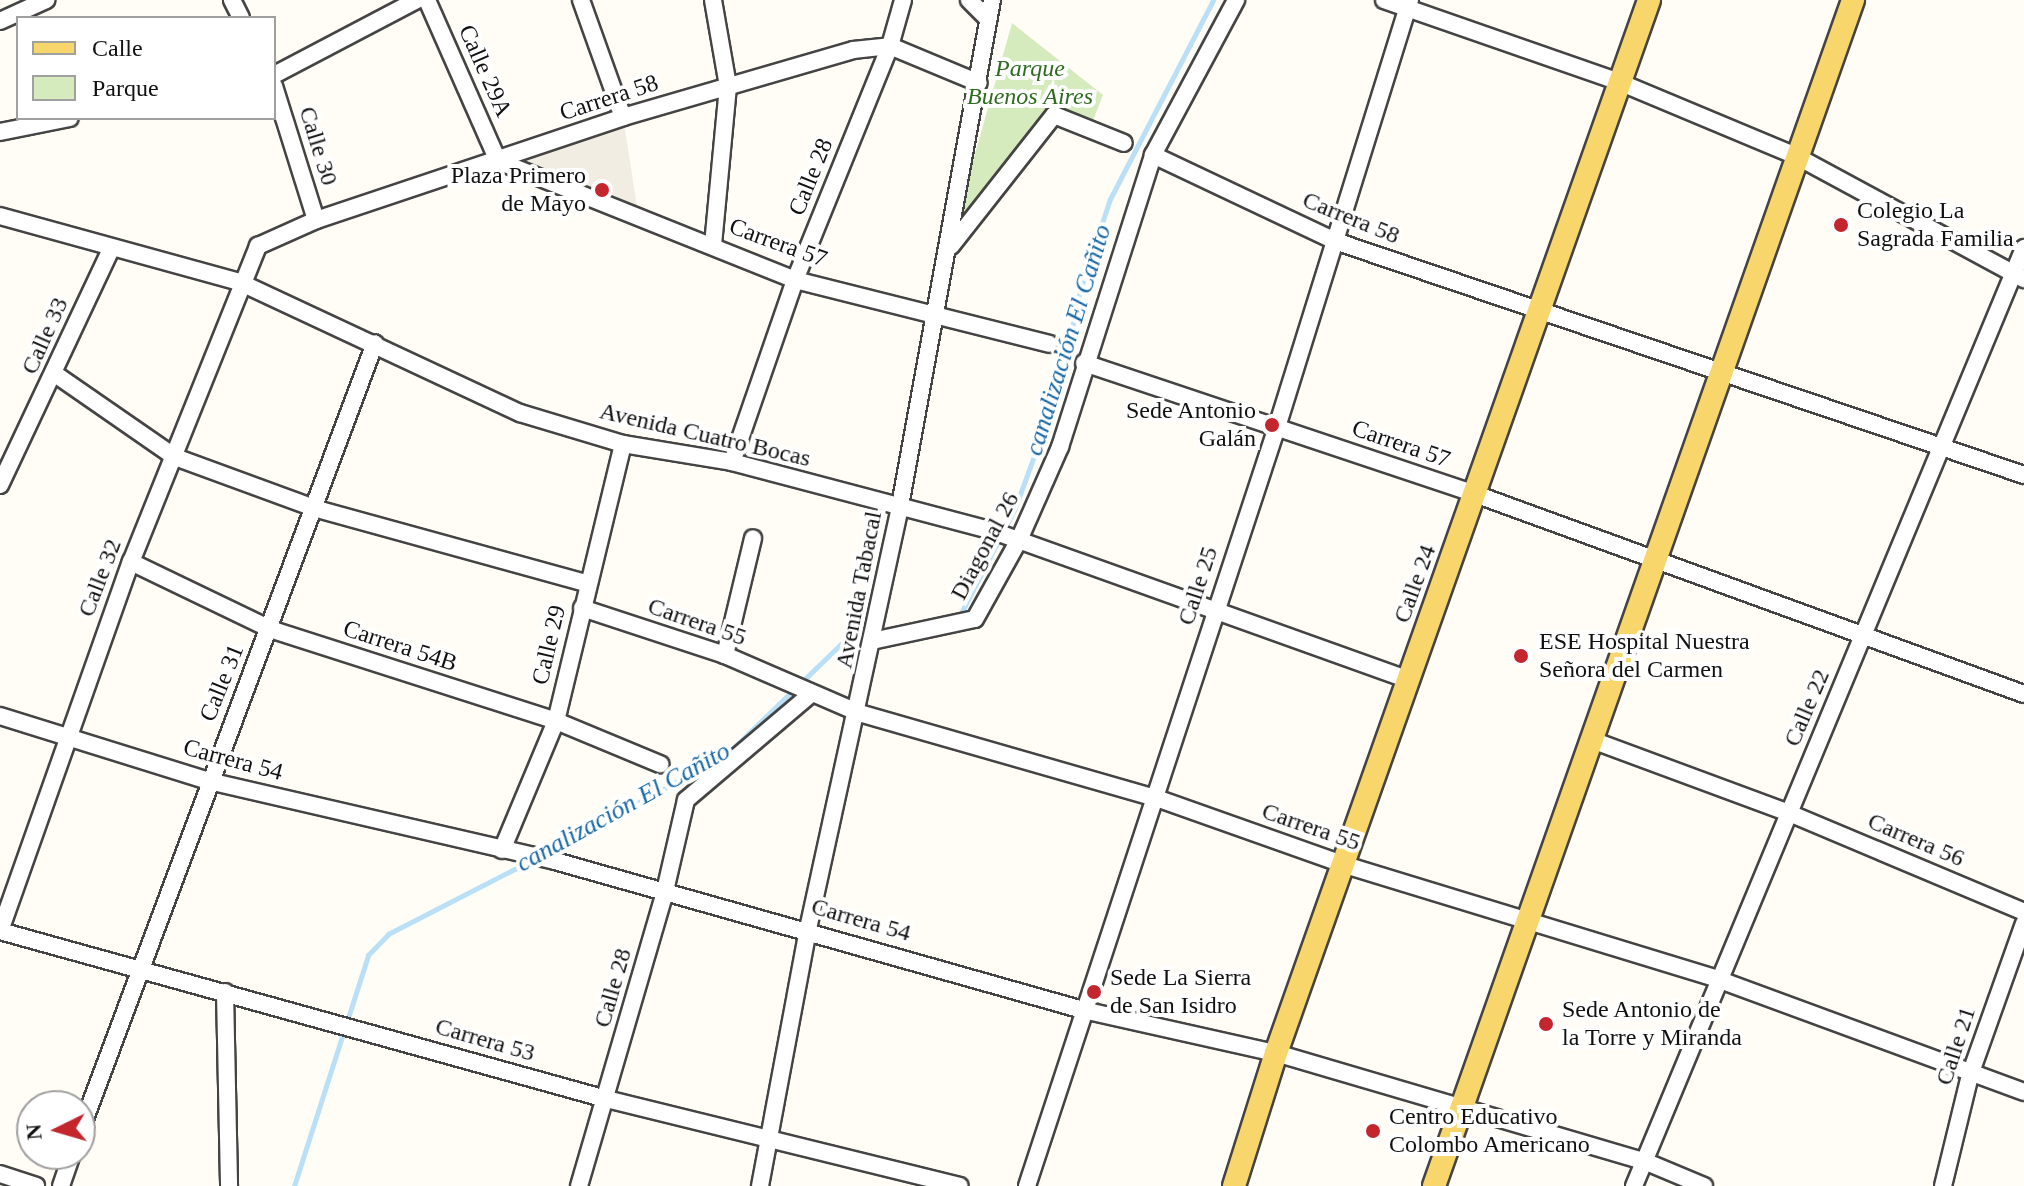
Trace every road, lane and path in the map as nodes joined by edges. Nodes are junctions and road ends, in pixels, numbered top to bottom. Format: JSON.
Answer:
{"nodes":[{"id":1,"x":46,"y":0,"type":"edge"},
{"id":2,"x":417,"y":0,"type":"edge"},
{"id":3,"x":427,"y":0,"type":"edge"},
{"id":4,"x":581,"y":0,"type":"edge"},
{"id":5,"x":713,"y":0,"type":"edge"},
{"id":6,"x":903,"y":0,"type":"edge"},
{"id":7,"x":969,"y":0,"type":"edge"},
{"id":8,"x":992,"y":0,"type":"edge"},
{"id":9,"x":1236,"y":0,"type":"edge"},
{"id":10,"x":1384,"y":0,"type":"edge"},
{"id":11,"x":1649,"y":0,"type":"edge"},
{"id":12,"x":1853,"y":0,"type":"edge"},
{"id":13,"x":24,"y":4,"type":"edge"},
{"id":14,"x":1409,"y":4,"type":"edge"},
{"id":15,"x":988,"y":19,"type":"junction"},
{"id":16,"x":0,"y":21,"type":"edge"},
{"id":17,"x":890,"y":46,"type":"junction"},
{"id":18,"x":276,"y":74,"type":"edge"},
{"id":19,"x":1619,"y":82,"type":"junction"},
{"id":20,"x":979,"y":83,"type":"junction"},
{"id":21,"x":728,"y":86,"type":"junction"},
{"id":22,"x":276,"y":92,"type":"edge"},
{"id":23,"x":623,"y":117,"type":"junction"},
{"id":24,"x":60,"y":120,"type":"edge"},
{"id":25,"x":0,"y":132,"type":"edge"},
{"id":26,"x":1124,"y":143,"type":"dead end"},
{"id":27,"x":1153,"y":155,"type":"junction"},
{"id":28,"x":1798,"y":157,"type":"junction"},
{"id":29,"x":498,"y":161,"type":"junction"},
{"id":30,"x":0,"y":216,"type":"edge"},
{"id":31,"x":316,"y":220,"type":"junction"},
{"id":32,"x":1335,"y":241,"type":"junction"},
{"id":33,"x":713,"y":245,"type":"junction"},
{"id":34,"x":258,"y":246,"type":"joint"},
{"id":35,"x":2024,"y":248,"type":"edge"},
{"id":36,"x":111,"y":249,"type":"junction"},
{"id":37,"x":948,"y":250,"type":"junction"},
{"id":38,"x":2018,"y":278,"type":"edge"},
{"id":39,"x":795,"y":280,"type":"junction"},
{"id":40,"x":239,"y":282,"type":"junction"},
{"id":41,"x":1537,"y":311,"type":"junction"},
{"id":42,"x":934,"y":312,"type":"junction"},
{"id":43,"x":375,"y":343,"type":"junction"},
{"id":44,"x":1049,"y":344,"type":"dead end"},
{"id":45,"x":1084,"y":363,"type":"junction"},
{"id":46,"x":1722,"y":372,"type":"junction"},
{"id":47,"x":55,"y":374,"type":"junction"},
{"id":48,"x":1277,"y":427,"type":"junction"},
{"id":49,"x":1943,"y":443,"type":"junction"},
{"id":50,"x":623,"y":444,"type":"junction"},
{"id":51,"x":175,"y":457,"type":"junction"},
{"id":52,"x":732,"y":462,"type":"junction"},
{"id":53,"x":2024,"y":475,"type":"edge"},
{"id":54,"x":0,"y":485,"type":"edge"},
{"id":55,"x":1475,"y":494,"type":"junction"},
{"id":56,"x":900,"y":506,"type":"junction"},
{"id":57,"x":317,"y":509,"type":"junction"},
{"id":58,"x":1012,"y":537,"type":"junction"},
{"id":59,"x":753,"y":538,"type":"dead end"},
{"id":60,"x":1656,"y":559,"type":"junction"},
{"id":61,"x":131,"y":562,"type":"junction"},
{"id":62,"x":586,"y":583,"type":"junction"},
{"id":63,"x":582,"y":608,"type":"junction"},
{"id":64,"x":1216,"y":609,"type":"junction"},
{"id":65,"x":270,"y":629,"type":"junction"},
{"id":66,"x":874,"y":632,"type":"junction"},
{"id":67,"x":1864,"y":633,"type":"junction"},
{"id":68,"x":725,"y":655,"type":"junction"},
{"id":69,"x":1408,"y":680,"type":"junction"},
{"id":70,"x":811,"y":694,"type":"junction"},
{"id":71,"x":2024,"y":694,"type":"edge"},
{"id":72,"x":859,"y":713,"type":"junction"},
{"id":73,"x":0,"y":716,"type":"edge"},
{"id":74,"x":556,"y":721,"type":"junction"},
{"id":75,"x":67,"y":737,"type":"junction"},
{"id":76,"x":1592,"y":740,"type":"junction"},
{"id":77,"x":660,"y":764,"type":"dead end"},
{"id":78,"x":209,"y":781,"type":"junction"},
{"id":79,"x":1156,"y":798,"type":"junction"},
{"id":80,"x":1789,"y":813,"type":"junction"},
{"id":81,"x":502,"y":850,"type":"junction"},
{"id":82,"x":1345,"y":865,"type":"junction"},
{"id":83,"x":665,"y":891,"type":"junction"},
{"id":84,"x":2024,"y":912,"type":"edge"},
{"id":85,"x":1527,"y":923,"type":"junction"},
{"id":86,"x":2024,"y":923,"type":"edge"},
{"id":87,"x":808,"y":929,"type":"junction"},
{"id":88,"x":0,"y":931,"type":"edge"},
{"id":89,"x":138,"y":969,"type":"junction"},
{"id":90,"x":1720,"y":980,"type":"junction"},
{"id":91,"x":225,"y":992,"type":"junction"},
{"id":92,"x":1083,"y":1010,"type":"junction"},
{"id":93,"x":1276,"y":1053,"type":"junction"},
{"id":94,"x":1970,"y":1075,"type":"junction"},
{"id":95,"x":95,"y":1090,"type":"edge"},
{"id":96,"x":2024,"y":1092,"type":"edge"},
{"id":97,"x":606,"y":1099,"type":"junction"},
{"id":98,"x":1462,"y":1108,"type":"junction"},
{"id":99,"x":770,"y":1141,"type":"junction"},
{"id":100,"x":1644,"y":1161,"type":"junction"},
{"id":101,"x":0,"y":1174,"type":"edge"},
{"id":102,"x":36,"y":1186,"type":"edge"},
{"id":103,"x":229,"y":1186,"type":"edge"},
{"id":104,"x":579,"y":1186,"type":"edge"},
{"id":105,"x":760,"y":1186,"type":"edge"},
{"id":106,"x":959,"y":1186,"type":"edge"},
{"id":107,"x":1027,"y":1186,"type":"edge"},
{"id":108,"x":1234,"y":1186,"type":"edge"},
{"id":109,"x":1434,"y":1186,"type":"edge"},
{"id":110,"x":1634,"y":1186,"type":"edge"},
{"id":111,"x":1704,"y":1186,"type":"edge"},
{"id":112,"x":1943,"y":1186,"type":"edge"}],
"edges":[{"from":1,"to":13,"type":"street"},
{"from":2,"to":18,"type":"street"},
{"from":3,"to":29,"type":"street","name":"Calle 29A"},
{"from":4,"to":23,"type":"street"},
{"from":5,"to":21,"type":"street"},
{"from":6,"to":17,"type":"street","name":"Calle 28"},
{"from":7,"to":15,"type":"street"},
{"from":8,"to":15,"type":"street","name":"Avenida Tabacal"},
{"from":9,"to":27,"type":"street","name":"Diagonal 26"},
{"from":10,"to":14,"type":"street"},
{"from":11,"to":19,"type":"main road","name":"Calle 24"},
{"from":12,"to":28,"type":"main road"},
{"from":13,"to":16,"type":"street"},
{"from":14,"to":19,"type":"street"},
{"from":14,"to":32,"type":"street","name":"Calle 25"},
{"from":15,"to":20,"type":"street","name":"Avenida Tabacal"},
{"from":17,"to":20,"type":"street","name":"Carrera 58"},
{"from":17,"to":21,"type":"street","name":"Carrera 58"},
{"from":17,"to":39,"type":"street","name":"Calle 28"},
{"from":19,"to":28,"type":"street"},
{"from":19,"to":41,"type":"main road","name":"Calle 24"},
{"from":20,"to":37,"type":"street","name":"Avenida Tabacal"},
{"from":21,"to":23,"type":"street","name":"Carrera 58"},
{"from":21,"to":33,"type":"street"},
{"from":22,"to":31,"type":"street","name":"Calle 30"},
{"from":23,"to":29,"type":"street","name":"Carrera 58"},
{"from":24,"to":25,"type":"street"},
{"from":26,"to":37,"type":"street"},
{"from":27,"to":32,"type":"street","name":"Carrera 58"},
{"from":27,"to":45,"type":"street","name":"Diagonal 26"},
{"from":28,"to":38,"type":"street"},
{"from":28,"to":46,"type":"main road"},
{"from":29,"to":31,"type":"street","name":"Carrera 58"},
{"from":29,"to":33,"type":"street","name":"Carrera 57"},
{"from":30,"to":36,"type":"street","name":"Avenida Cuatro Bocas"},
{"from":31,"to":34,"type":"street","name":"Carrera 58"},
{"from":32,"to":41,"type":"street","name":"Carrera 58"},
{"from":32,"to":48,"type":"street","name":"Calle 25"},
{"from":33,"to":39,"type":"street","name":"Carrera 57"},
{"from":34,"to":40,"type":"street","name":"Calle 32"},
{"from":35,"to":38,"type":"street","name":"Calle 22"},
{"from":36,"to":40,"type":"street","name":"Avenida Cuatro Bocas"},
{"from":36,"to":47,"type":"street","name":"Calle 33"},
{"from":37,"to":42,"type":"street","name":"Avenida Tabacal"},
{"from":38,"to":49,"type":"street","name":"Calle 22"},
{"from":39,"to":42,"type":"street","name":"Carrera 57"},
{"from":39,"to":52,"type":"street","name":"Calle 28"},
{"from":40,"to":43,"type":"street","name":"Avenida Cuatro Bocas"},
{"from":40,"to":51,"type":"street","name":"Calle 32"},
{"from":41,"to":46,"type":"street","name":"Carrera 58"},
{"from":41,"to":55,"type":"main road","name":"Calle 24"},
{"from":42,"to":44,"type":"street","name":"Carrera 57"},
{"from":42,"to":56,"type":"street","name":"Avenida Tabacal"},
{"from":43,"to":50,"type":"street","name":"Avenida Cuatro Bocas"},
{"from":43,"to":57,"type":"street","name":"Calle 31"},
{"from":45,"to":48,"type":"street","name":"Carrera 57"},
{"from":45,"to":58,"type":"street","name":"Diagonal 26"},
{"from":46,"to":49,"type":"street","name":"Carrera 58"},
{"from":46,"to":60,"type":"main road"},
{"from":47,"to":51,"type":"street"},
{"from":47,"to":54,"type":"street","name":"Calle 33"},
{"from":48,"to":55,"type":"street","name":"Carrera 57"},
{"from":48,"to":64,"type":"street","name":"Calle 25"},
{"from":49,"to":53,"type":"street"},
{"from":49,"to":67,"type":"street","name":"Calle 22"},
{"from":50,"to":52,"type":"street","name":"Avenida Cuatro Bocas"},
{"from":50,"to":62,"type":"street","name":"Calle 29"},
{"from":51,"to":57,"type":"street"},
{"from":51,"to":61,"type":"street","name":"Calle 32"},
{"from":52,"to":56,"type":"street","name":"Avenida Cuatro Bocas"},
{"from":55,"to":60,"type":"street","name":"Carrera 57"},
{"from":55,"to":69,"type":"main road","name":"Calle 24"},
{"from":56,"to":58,"type":"street","name":"Avenida Cuatro Bocas"},
{"from":56,"to":66,"type":"street","name":"Avenida Tabacal"},
{"from":57,"to":62,"type":"street"},
{"from":57,"to":65,"type":"street","name":"Calle 31"},
{"from":58,"to":64,"type":"street","name":"Avenida Cuatro Bocas"},
{"from":58,"to":66,"type":"street","name":"Diagonal 26"},
{"from":59,"to":68,"type":"street"},
{"from":60,"to":67,"type":"street","name":"Carrera 57"},
{"from":60,"to":76,"type":"main road"},
{"from":61,"to":65,"type":"street","name":"Carrera 54B"},
{"from":61,"to":75,"type":"street","name":"Calle 32"},
{"from":62,"to":63,"type":"street","name":"Calle 29"},
{"from":63,"to":68,"type":"street","name":"Carrera 55"},
{"from":63,"to":74,"type":"street","name":"Calle 29"},
{"from":64,"to":69,"type":"street","name":"Avenida Cuatro Bocas"},
{"from":64,"to":79,"type":"street","name":"Calle 25"},
{"from":65,"to":74,"type":"street","name":"Carrera 54B"},
{"from":65,"to":78,"type":"street","name":"Calle 31"},
{"from":66,"to":72,"type":"street","name":"Avenida Tabacal"},
{"from":67,"to":71,"type":"street"},
{"from":67,"to":80,"type":"street","name":"Calle 22"},
{"from":68,"to":70,"type":"street","name":"Carrera 55"},
{"from":69,"to":82,"type":"main road","name":"Calle 24"},
{"from":70,"to":72,"type":"street","name":"Carrera 55"},
{"from":70,"to":83,"type":"street","name":"Calle 28"},
{"from":72,"to":79,"type":"street","name":"Carrera 55"},
{"from":72,"to":87,"type":"street","name":"Avenida Tabacal"},
{"from":73,"to":75,"type":"street","name":"Carrera 54"},
{"from":74,"to":77,"type":"street","name":"Carrera 54B"},
{"from":74,"to":81,"type":"street","name":"Calle 29"},
{"from":75,"to":78,"type":"street","name":"Carrera 54"},
{"from":75,"to":88,"type":"street","name":"Calle 32"},
{"from":76,"to":80,"type":"street","name":"Carrera 56"},
{"from":76,"to":85,"type":"main road"},
{"from":78,"to":81,"type":"street","name":"Carrera 54"},
{"from":78,"to":89,"type":"street","name":"Calle 31"},
{"from":79,"to":82,"type":"street","name":"Carrera 55"},
{"from":79,"to":92,"type":"street","name":"Calle 25"},
{"from":80,"to":84,"type":"street","name":"Carrera 56"},
{"from":80,"to":90,"type":"street","name":"Calle 22"},
{"from":81,"to":83,"type":"street","name":"Carrera 54"},
{"from":82,"to":85,"type":"street","name":"Carrera 55"},
{"from":82,"to":93,"type":"main road","name":"Calle 24"},
{"from":83,"to":87,"type":"street","name":"Carrera 54"},
{"from":83,"to":97,"type":"street","name":"Calle 28"},
{"from":85,"to":90,"type":"street","name":"Carrera 55"},
{"from":85,"to":98,"type":"main road"},
{"from":86,"to":94,"type":"street","name":"Calle 21"},
{"from":87,"to":92,"type":"street","name":"Carrera 54"},
{"from":87,"to":99,"type":"street","name":"Avenida Tabacal"},
{"from":88,"to":89,"type":"street","name":"Carrera 53"},
{"from":89,"to":91,"type":"street","name":"Carrera 53"},
{"from":89,"to":95,"type":"street","name":"Calle 31"},
{"from":90,"to":94,"type":"street","name":"Carrera 55"},
{"from":90,"to":100,"type":"street","name":"Calle 22"},
{"from":91,"to":97,"type":"street","name":"Carrera 53"},
{"from":91,"to":103,"type":"street"},
{"from":92,"to":93,"type":"street","name":"Carrera 54"},
{"from":92,"to":107,"type":"street","name":"Calle 25"},
{"from":93,"to":98,"type":"street","name":"Carrera 54"},
{"from":93,"to":108,"type":"main road","name":"Calle 24"},
{"from":94,"to":96,"type":"street","name":"Carrera 55"},
{"from":94,"to":112,"type":"street","name":"Calle 21"},
{"from":97,"to":99,"type":"street","name":"Carrera 53"},
{"from":97,"to":104,"type":"street","name":"Calle 28"},
{"from":98,"to":100,"type":"street","name":"Carrera 54"},
{"from":98,"to":109,"type":"main road"},
{"from":99,"to":105,"type":"street","name":"Avenida Tabacal"},
{"from":99,"to":106,"type":"street","name":"Carrera 53"},
{"from":100,"to":110,"type":"street","name":"Calle 22"},
{"from":100,"to":111,"type":"street","name":"Carrera 54"},
{"from":101,"to":102,"type":"street"}]}
